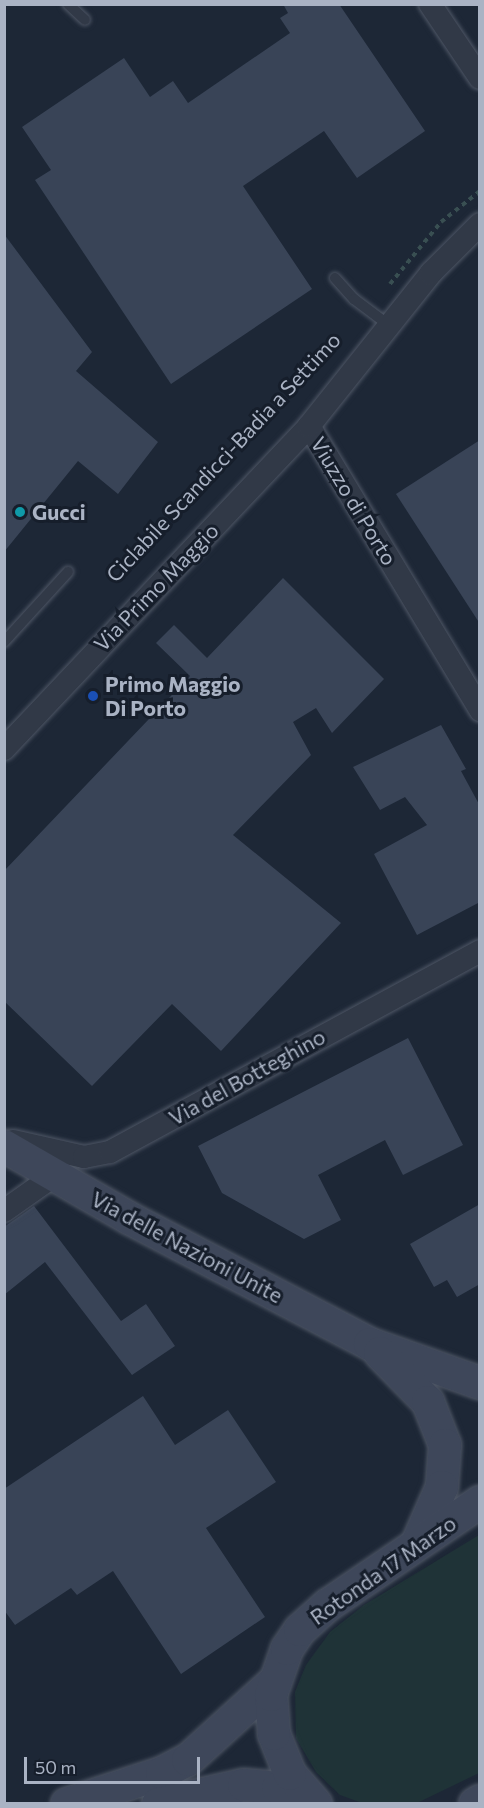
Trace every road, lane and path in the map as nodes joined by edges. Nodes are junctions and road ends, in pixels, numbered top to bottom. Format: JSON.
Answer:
{"nodes":[{"id":1,"x":68,"y":4,"type":"edge"},
{"id":2,"x":430,"y":4,"type":"edge"},
{"id":3,"x":85,"y":20,"type":"dead end"},
{"id":4,"x":480,"y":78,"type":"edge"},
{"id":5,"x":480,"y":191,"type":"edge"},
{"id":6,"x":480,"y":224,"type":"edge"},
{"id":7,"x":336,"y":278,"type":"dead end"},
{"id":8,"x":381,"y":320,"type":"junction"},
{"id":9,"x":309,"y":426,"type":"junction"},
{"id":10,"x":68,"y":572,"type":"dead end"},
{"id":11,"x":4,"y":642,"type":"edge"},
{"id":12,"x":480,"y":710,"type":"edge"},
{"id":13,"x":4,"y":749,"type":"edge"},
{"id":14,"x":480,"y":951,"type":"edge"},
{"id":15,"x":4,"y":1138,"type":"edge"},
{"id":16,"x":4,"y":1146,"type":"edge"},
{"id":17,"x":55,"y":1175,"type":"junction"},
{"id":18,"x":4,"y":1211,"type":"edge"},
{"id":19,"x":370,"y":1344,"type":"junction"},
{"id":20,"x":480,"y":1383,"type":"edge"},
{"id":21,"x":480,"y":1502,"type":"edge"},
{"id":22,"x":416,"y":1546,"type":"junction"},
{"id":23,"x":273,"y":1683,"type":"junction"},
{"id":24,"x":312,"y":1800,"type":"edge"},
{"id":25,"x":480,"y":1801,"type":"edge"},
{"id":26,"x":68,"y":1803,"type":"edge"},
{"id":27,"x":158,"y":1803,"type":"edge"},
{"id":28,"x":475,"y":1803,"type":"edge"}],
"edges":[{"from":1,"to":3,"type":"lane"},
{"from":2,"to":4,"type":"street"},
{"from":5,"to":8,"type":"path"},
{"from":6,"to":8,"type":"street","name":"Viuzzo di Porto"},
{"from":7,"to":8,"type":"lane"},
{"from":8,"to":9,"type":"street","name":"Viuzzo di Porto"},
{"from":9,"to":12,"type":"street","name":"Viuzzo di Porto"},
{"from":9,"to":13,"type":"street","name":"Via Primo Maggio"},
{"from":10,"to":11,"type":"lane"},
{"from":14,"to":15,"type":"street","name":"Via del Botteghino"},
{"from":16,"to":17,"type":"main road","name":"Via delle Nazioni Unite"},
{"from":17,"to":18,"type":"street"},
{"from":17,"to":19,"type":"main road","name":"Via delle Nazioni Unite"},
{"from":19,"to":20,"type":"main road","name":"Via delle Nazioni Unite"},
{"from":19,"to":22,"type":"main road","name":"Via delle Nazioni Unite"},
{"from":21,"to":22,"type":"main road","name":"Rotonda 17 Marzo"},
{"from":22,"to":23,"type":"main road","name":"Rotonda 17 Marzo"},
{"from":23,"to":24,"type":"main road","name":"Rotonda 17 Marzo"},
{"from":23,"to":26,"type":"main road"},
{"from":24,"to":27,"type":"main road"},
{"from":25,"to":28,"type":"main road"}]}
